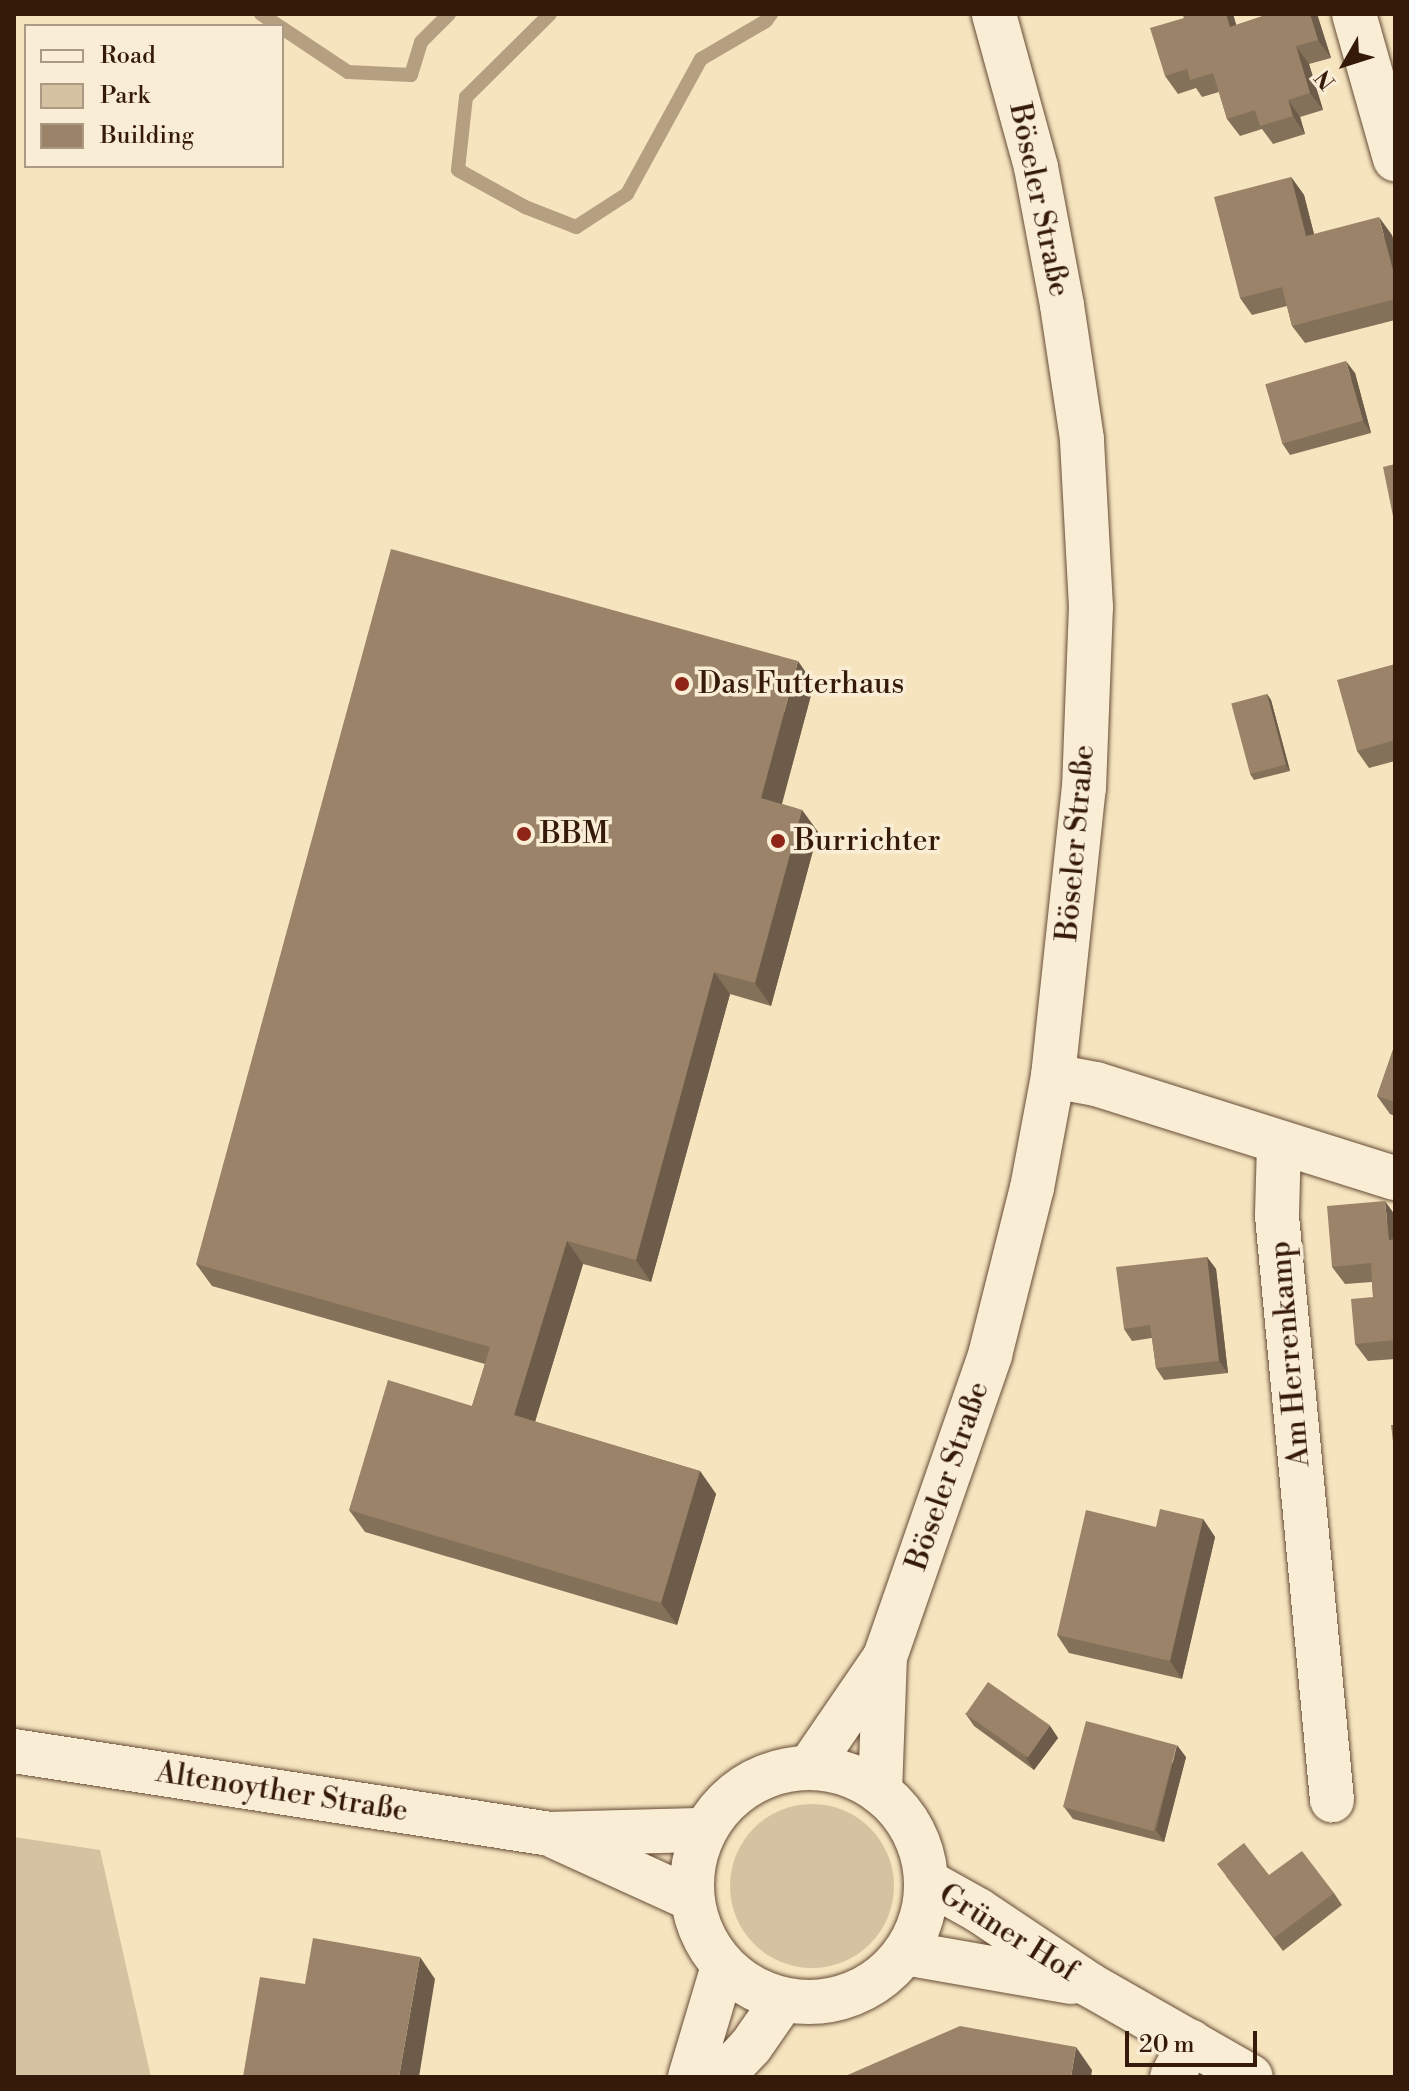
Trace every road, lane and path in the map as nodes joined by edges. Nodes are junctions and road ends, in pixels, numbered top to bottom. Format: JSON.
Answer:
{"nodes":[{"id":1,"x":994,"y":14,"type":"edge"},
{"id":2,"x":1354,"y":14,"type":"edge"},
{"id":3,"x":1395,"y":159,"type":"edge"},
{"id":4,"x":1053,"y":1076,"type":"junction"},
{"id":5,"x":1279,"y":1143,"type":"junction"},
{"id":6,"x":1395,"y":1178,"type":"edge"},
{"id":7,"x":885,"y":1657,"type":"junction"},
{"id":8,"x":14,"y":1751,"type":"edge"},
{"id":9,"x":809,"y":1768,"type":"junction"},
{"id":10,"x":880,"y":1792,"type":"junction"},
{"id":11,"x":1332,"y":1800,"type":"dead end"},
{"id":12,"x":705,"y":1830,"type":"junction"},
{"id":13,"x":550,"y":1834,"type":"junction"},
{"id":14,"x":926,"y":1881,"type":"junction"},
{"id":15,"x":692,"y":1899,"type":"junction"},
{"id":16,"x":905,"y":1953,"type":"junction"},
{"id":17,"x":723,"y":1966,"type":"junction"},
{"id":18,"x":1090,"y":1985,"type":"junction"},
{"id":19,"x":783,"y":2000,"type":"junction"},
{"id":20,"x":1181,"y":2060,"type":"edge"},
{"id":21,"x":690,"y":2077,"type":"edge"},
{"id":22,"x":722,"y":2077,"type":"edge"},
{"id":23,"x":1251,"y":2077,"type":"edge"}],
"edges":[{"from":1,"to":4,"type":"main road","name":"Böseler Straße"},
{"from":2,"to":3,"type":"main road"},
{"from":4,"to":5,"type":"main road"},
{"from":4,"to":7,"type":"main road","name":"Böseler Straße"},
{"from":5,"to":6,"type":"main road"},
{"from":5,"to":11,"type":"main road","name":"Am Herrenkamp"},
{"from":7,"to":9,"type":"main road","name":"Böseler Straße"},
{"from":7,"to":10,"type":"main road","name":"Böseler Straße"},
{"from":8,"to":13,"type":"main road","name":"Altenoyther Straße"},
{"from":9,"to":10,"type":"main road"},
{"from":9,"to":12,"type":"main road"},
{"from":10,"to":14,"type":"main road"},
{"from":12,"to":13,"type":"main road","name":"Altenoyther Straße"},
{"from":12,"to":15,"type":"main road"},
{"from":13,"to":15,"type":"main road","name":"Altenoyther Straße"},
{"from":14,"to":16,"type":"main road"},
{"from":14,"to":18,"type":"main road","name":"Grüner Hof"},
{"from":15,"to":17,"type":"main road"},
{"from":16,"to":18,"type":"main road","name":"Grüner Hof"},
{"from":16,"to":19,"type":"main road"},
{"from":17,"to":19,"type":"main road"},
{"from":17,"to":21,"type":"main road"},
{"from":18,"to":20,"type":"main road","name":"Grüner Hof"},
{"from":19,"to":22,"type":"main road"},
{"from":20,"to":23,"type":"main road","name":"Grüner Hof"}]}
